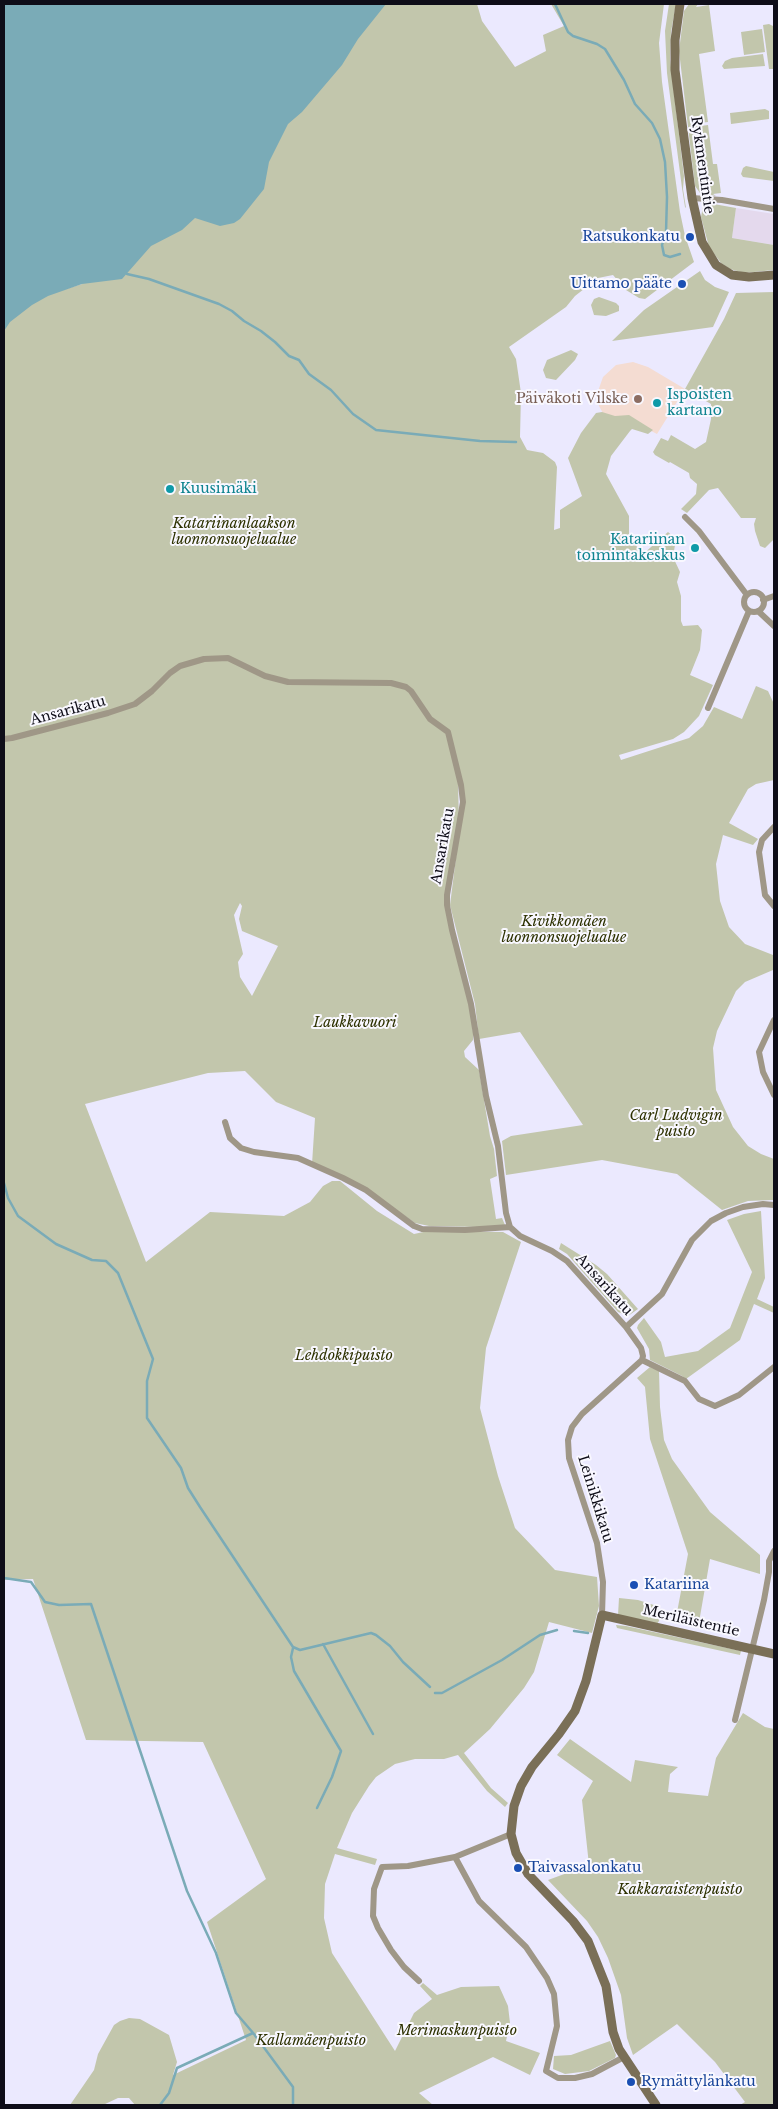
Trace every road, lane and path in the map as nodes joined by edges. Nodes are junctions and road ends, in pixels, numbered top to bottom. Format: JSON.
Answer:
{"nodes":[{"id":1,"x":680,"y":4,"type":"edge"},
{"id":2,"x":692,"y":198,"type":"junction"},
{"id":3,"x":774,"y":209,"type":"edge"},
{"id":4,"x":774,"y":275,"type":"edge"},
{"id":5,"x":685,"y":517,"type":"dead end"},
{"id":6,"x":747,"y":595,"type":"junction"},
{"id":7,"x":774,"y":596,"type":"edge"},
{"id":8,"x":763,"y":600,"type":"junction"},
{"id":9,"x":749,"y":611,"type":"junction"},
{"id":10,"x":758,"y":611,"type":"junction"},
{"id":11,"x":774,"y":626,"type":"edge"},
{"id":12,"x":708,"y":708,"type":"dead end"},
{"id":13,"x":4,"y":739,"type":"edge"},
{"id":14,"x":774,"y":827,"type":"edge"},
{"id":15,"x":774,"y":906,"type":"edge"},
{"id":16,"x":774,"y":1020,"type":"edge"},
{"id":17,"x":774,"y":1095,"type":"edge"},
{"id":18,"x":225,"y":1122,"type":"dead end"},
{"id":19,"x":774,"y":1205,"type":"edge"},
{"id":20,"x":510,"y":1227,"type":"junction"},
{"id":21,"x":626,"y":1327,"type":"junction"},
{"id":22,"x":642,"y":1360,"type":"junction"},
{"id":23,"x":774,"y":1368,"type":"edge"},
{"id":24,"x":774,"y":1552,"type":"edge"},
{"id":25,"x":602,"y":1615,"type":"junction"},
{"id":26,"x":753,"y":1650,"type":"junction"},
{"id":27,"x":774,"y":1654,"type":"edge"},
{"id":28,"x":735,"y":1720,"type":"dead end"},
{"id":29,"x":511,"y":1834,"type":"junction"},
{"id":30,"x":455,"y":1857,"type":"junction"},
{"id":31,"x":418,"y":1981,"type":"dead end"},
{"id":32,"x":624,"y":2057,"type":"junction"},
{"id":33,"x":656,"y":2105,"type":"edge"}],
"edges":[{"from":1,"to":2,"type":"street","name":"Rykmentintie"},
{"from":2,"to":3,"type":"street"},
{"from":2,"to":4,"type":"street","name":"Rykmentintie"},
{"from":5,"to":6,"type":"street"},
{"from":6,"to":8,"type":"street"},
{"from":6,"to":9,"type":"street"},
{"from":7,"to":8,"type":"street"},
{"from":8,"to":10,"type":"street"},
{"from":9,"to":10,"type":"street"},
{"from":9,"to":12,"type":"street"},
{"from":10,"to":11,"type":"street"},
{"from":13,"to":20,"type":"street","name":"Ansarikatu"},
{"from":14,"to":15,"type":"street"},
{"from":16,"to":17,"type":"street"},
{"from":18,"to":20,"type":"street"},
{"from":19,"to":21,"type":"street"},
{"from":20,"to":21,"type":"street","name":"Ansarikatu"},
{"from":21,"to":22,"type":"street","name":"Ansarikatu"},
{"from":22,"to":23,"type":"street"},
{"from":22,"to":25,"type":"street","name":"Leinikkikatu"},
{"from":24,"to":26,"type":"street"},
{"from":25,"to":26,"type":"street","name":"Meriläistentie"},
{"from":25,"to":29,"type":"street"},
{"from":26,"to":27,"type":"street","name":"Meriläistentie"},
{"from":26,"to":28,"type":"street"},
{"from":29,"to":30,"type":"street"},
{"from":29,"to":32,"type":"street"},
{"from":30,"to":31,"type":"street"},
{"from":30,"to":32,"type":"street"},
{"from":32,"to":33,"type":"street"}]}
